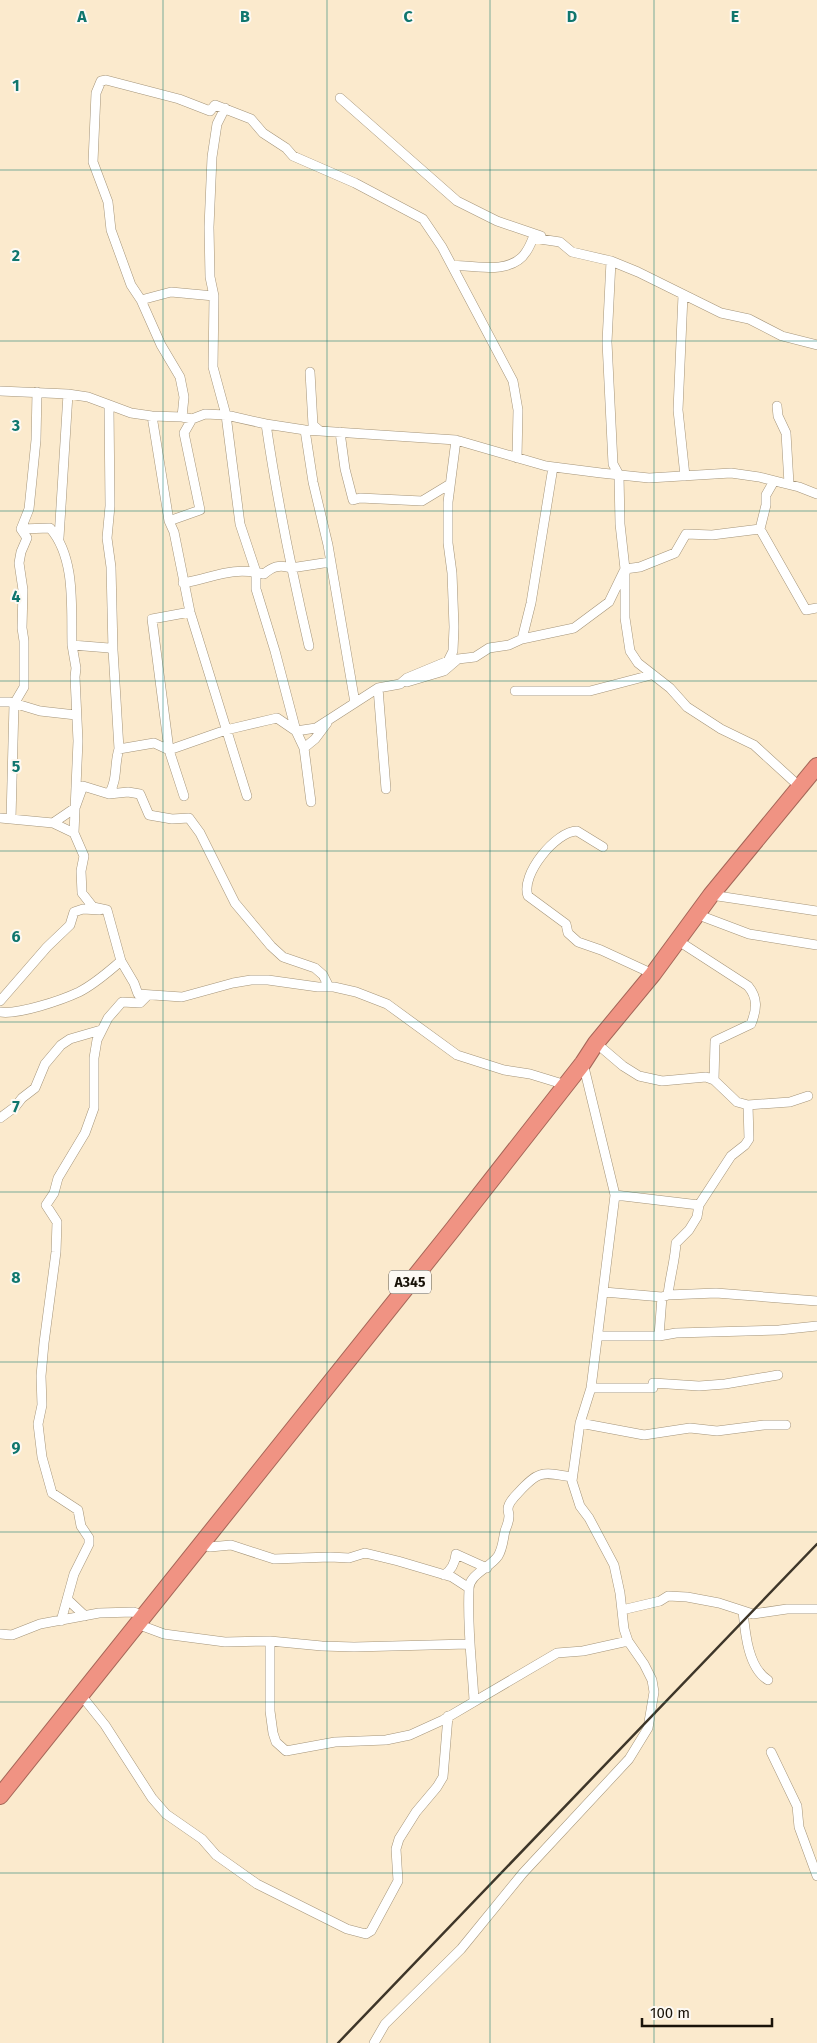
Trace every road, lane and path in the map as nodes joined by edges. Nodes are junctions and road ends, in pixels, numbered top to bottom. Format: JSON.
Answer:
{"nodes":[{"id":1,"x":340,"y":98,"type":"dead end"},
{"id":2,"x":225,"y":108,"type":"junction"},
{"id":3,"x":560,"y":242,"type":"junction"},
{"id":4,"x":611,"y":261,"type":"junction"},
{"id":5,"x":452,"y":265,"type":"junction"},
{"id":6,"x":683,"y":295,"type":"junction"},
{"id":7,"x":214,"y":296,"type":"junction"},
{"id":8,"x":141,"y":300,"type":"junction"},
{"id":9,"x":817,"y":346,"type":"edge"},
{"id":10,"x":310,"y":372,"type":"dead end"},
{"id":11,"x":0,"y":391,"type":"edge"},
{"id":12,"x":37,"y":392,"type":"junction"},
{"id":13,"x":68,"y":394,"type":"junction"},
{"id":14,"x":777,"y":406,"type":"dead end"},
{"id":15,"x":109,"y":407,"type":"junction"},
{"id":16,"x":226,"y":415,"type":"junction"},
{"id":17,"x":152,"y":416,"type":"junction"},
{"id":18,"x":182,"y":417,"type":"junction"},
{"id":19,"x":192,"y":419,"type":"junction"},
{"id":20,"x":266,"y":424,"type":"junction"},
{"id":21,"x":305,"y":430,"type":"junction"},
{"id":22,"x":320,"y":430,"type":"junction"},
{"id":23,"x":340,"y":432,"type":"junction"},
{"id":24,"x":456,"y":440,"type":"junction"},
{"id":25,"x":517,"y":458,"type":"junction"},
{"id":26,"x":553,"y":467,"type":"junction"},
{"id":27,"x":620,"y":475,"type":"junction"},
{"id":28,"x":685,"y":476,"type":"junction"},
{"id":29,"x":774,"y":481,"type":"junction"},
{"id":30,"x":450,"y":484,"type":"junction"},
{"id":31,"x":789,"y":484,"type":"junction"},
{"id":32,"x":817,"y":494,"type":"edge"},
{"id":33,"x":169,"y":520,"type":"junction"},
{"id":34,"x":21,"y":529,"type":"junction"},
{"id":35,"x":760,"y":529,"type":"junction"},
{"id":36,"x":60,"y":538,"type":"junction"},
{"id":37,"x":330,"y":562,"type":"junction"},
{"id":38,"x":290,"y":568,"type":"junction"},
{"id":39,"x":624,"y":569,"type":"junction"},
{"id":40,"x":256,"y":572,"type":"junction"},
{"id":41,"x":452,"y":573,"type":"junction"},
{"id":42,"x":183,"y":583,"type":"junction"},
{"id":43,"x":817,"y":608,"type":"edge"},
{"id":44,"x":190,"y":612,"type":"junction"},
{"id":45,"x":522,"y":639,"type":"junction"},
{"id":46,"x":72,"y":645,"type":"junction"},
{"id":47,"x":309,"y":646,"type":"dead end"},
{"id":48,"x":113,"y":650,"type":"junction"},
{"id":49,"x":458,"y":659,"type":"junction"},
{"id":50,"x":651,"y":675,"type":"junction"},
{"id":51,"x":400,"y":684,"type":"junction"},
{"id":52,"x":378,"y":688,"type":"junction"},
{"id":53,"x":515,"y":691,"type":"dead end"},
{"id":54,"x":0,"y":702,"type":"edge"},
{"id":55,"x":355,"y":703,"type":"junction"},
{"id":56,"x":14,"y":704,"type":"junction"},
{"id":57,"x":334,"y":715,"type":"junction"},
{"id":58,"x":76,"y":716,"type":"junction"},
{"id":59,"x":226,"y":730,"type":"junction"},
{"id":60,"x":296,"y":731,"type":"junction"},
{"id":61,"x":304,"y":748,"type":"junction"},
{"id":62,"x":119,"y":749,"type":"junction"},
{"id":63,"x":169,"y":750,"type":"junction"},
{"id":64,"x":817,"y":766,"type":"edge"},
{"id":65,"x":800,"y":787,"type":"junction"},
{"id":66,"x":386,"y":788,"type":"dead end"},
{"id":67,"x":109,"y":794,"type":"junction"},
{"id":68,"x":184,"y":796,"type":"dead end"},
{"id":69,"x":247,"y":796,"type":"dead end"},
{"id":70,"x":311,"y":802,"type":"dead end"},
{"id":71,"x":74,"y":808,"type":"junction"},
{"id":72,"x":0,"y":818,"type":"edge"},
{"id":73,"x":11,"y":819,"type":"junction"},
{"id":74,"x":53,"y":823,"type":"junction"},
{"id":75,"x":74,"y":833,"type":"junction"},
{"id":76,"x":604,"y":847,"type":"dead end"},
{"id":77,"x":711,"y":895,"type":"junction"},
{"id":78,"x":107,"y":910,"type":"junction"},
{"id":79,"x":817,"y":911,"type":"edge"},
{"id":80,"x":696,"y":914,"type":"junction"},
{"id":81,"x":677,"y":940,"type":"junction"},
{"id":82,"x":817,"y":945,"type":"edge"},
{"id":83,"x":121,"y":961,"type":"junction"},
{"id":84,"x":653,"y":974,"type":"junction"},
{"id":85,"x":329,"y":987,"type":"junction"},
{"id":86,"x":148,"y":995,"type":"junction"},
{"id":87,"x":0,"y":1001,"type":"edge"},
{"id":88,"x":0,"y":1012,"type":"edge"},
{"id":89,"x":101,"y":1030,"type":"junction"},
{"id":90,"x":596,"y":1043,"type":"junction"},
{"id":91,"x":583,"y":1063,"type":"junction"},
{"id":92,"x":714,"y":1080,"type":"junction"},
{"id":93,"x":566,"y":1085,"type":"junction"},
{"id":94,"x":808,"y":1096,"type":"dead end"},
{"id":95,"x":748,"y":1105,"type":"junction"},
{"id":96,"x":0,"y":1118,"type":"edge"},
{"id":97,"x":615,"y":1195,"type":"junction"},
{"id":98,"x":699,"y":1206,"type":"junction"},
{"id":99,"x":604,"y":1292,"type":"junction"},
{"id":100,"x":665,"y":1296,"type":"junction"},
{"id":101,"x":817,"y":1301,"type":"edge"},
{"id":102,"x":817,"y":1326,"type":"edge"},
{"id":103,"x":598,"y":1336,"type":"junction"},
{"id":104,"x":659,"y":1336,"type":"junction"},
{"id":105,"x":778,"y":1375,"type":"dead end"},
{"id":106,"x":591,"y":1388,"type":"junction"},
{"id":107,"x":580,"y":1423,"type":"junction"},
{"id":108,"x":786,"y":1425,"type":"dead end"},
{"id":109,"x":572,"y":1477,"type":"junction"},
{"id":110,"x":200,"y":1544,"type":"junction"},
{"id":111,"x":487,"y":1568,"type":"junction"},
{"id":112,"x":444,"y":1575,"type":"junction"},
{"id":113,"x":468,"y":1588,"type":"junction"},
{"id":114,"x":66,"y":1599,"type":"junction"},
{"id":115,"x":817,"y":1609,"type":"edge"},
{"id":116,"x":622,"y":1610,"type":"junction"},
{"id":117,"x":743,"y":1611,"type":"junction"},
{"id":118,"x":85,"y":1616,"type":"junction"},
{"id":119,"x":140,"y":1620,"type":"junction"},
{"id":120,"x":60,"y":1621,"type":"junction"},
{"id":121,"x":0,"y":1634,"type":"edge"},
{"id":122,"x":270,"y":1640,"type":"junction"},
{"id":123,"x":628,"y":1641,"type":"junction"},
{"id":124,"x":468,"y":1644,"type":"junction"},
{"id":125,"x":768,"y":1680,"type":"dead end"},
{"id":126,"x":81,"y":1694,"type":"junction"},
{"id":127,"x":474,"y":1700,"type":"junction"},
{"id":128,"x":448,"y":1716,"type":"junction"},
{"id":129,"x":772,"y":1752,"type":"dead end"},
{"id":130,"x":0,"y":1796,"type":"edge"},
{"id":131,"x":817,"y":1876,"type":"edge"},
{"id":132,"x":374,"y":2043,"type":"edge"}],
"edges":[{"from":1,"to":3,"type":"street"},
{"from":2,"to":5,"type":"street"},
{"from":2,"to":7,"type":"street"},
{"from":2,"to":8,"type":"street"},
{"from":3,"to":4,"type":"street"},
{"from":3,"to":5,"type":"street"},
{"from":4,"to":6,"type":"street"},
{"from":4,"to":27,"type":"street"},
{"from":5,"to":25,"type":"street"},
{"from":6,"to":9,"type":"street"},
{"from":6,"to":28,"type":"street"},
{"from":7,"to":8,"type":"street"},
{"from":7,"to":16,"type":"street"},
{"from":8,"to":18,"type":"street"},
{"from":10,"to":22,"type":"street"},
{"from":11,"to":12,"type":"street"},
{"from":12,"to":13,"type":"street"},
{"from":12,"to":34,"type":"street"},
{"from":13,"to":15,"type":"street"},
{"from":13,"to":36,"type":"street"},
{"from":14,"to":31,"type":"street"},
{"from":15,"to":17,"type":"street"},
{"from":15,"to":48,"type":"street"},
{"from":16,"to":19,"type":"street"},
{"from":16,"to":20,"type":"street"},
{"from":16,"to":40,"type":"street"},
{"from":17,"to":18,"type":"street"},
{"from":17,"to":33,"type":"street"},
{"from":18,"to":19,"type":"street"},
{"from":19,"to":33,"type":"street"},
{"from":20,"to":21,"type":"street"},
{"from":20,"to":38,"type":"street"},
{"from":21,"to":22,"type":"street"},
{"from":21,"to":37,"type":"street"},
{"from":22,"to":23,"type":"street"},
{"from":23,"to":24,"type":"street"},
{"from":23,"to":30,"type":"street"},
{"from":24,"to":25,"type":"street"},
{"from":24,"to":30,"type":"street"},
{"from":25,"to":26,"type":"street"},
{"from":26,"to":27,"type":"street"},
{"from":26,"to":45,"type":"street"},
{"from":27,"to":28,"type":"street"},
{"from":27,"to":39,"type":"street"},
{"from":28,"to":29,"type":"street"},
{"from":29,"to":31,"type":"street"},
{"from":29,"to":35,"type":"street"},
{"from":30,"to":41,"type":"street"},
{"from":31,"to":32,"type":"street"},
{"from":33,"to":42,"type":"street"},
{"from":34,"to":36,"type":"street"},
{"from":34,"to":56,"type":"street"},
{"from":35,"to":39,"type":"street"},
{"from":35,"to":43,"type":"street"},
{"from":36,"to":46,"type":"street"},
{"from":37,"to":38,"type":"street"},
{"from":37,"to":55,"type":"street"},
{"from":38,"to":40,"type":"street"},
{"from":38,"to":47,"type":"street"},
{"from":39,"to":45,"type":"street"},
{"from":39,"to":50,"type":"street"},
{"from":40,"to":42,"type":"street"},
{"from":40,"to":60,"type":"street"},
{"from":41,"to":49,"type":"street"},
{"from":41,"to":51,"type":"street"},
{"from":42,"to":44,"type":"street"},
{"from":44,"to":59,"type":"street"},
{"from":44,"to":63,"type":"street"},
{"from":45,"to":49,"type":"street"},
{"from":46,"to":48,"type":"street"},
{"from":46,"to":58,"type":"street"},
{"from":48,"to":62,"type":"street"},
{"from":49,"to":51,"type":"street"},
{"from":50,"to":53,"type":"street"},
{"from":50,"to":65,"type":"street"},
{"from":51,"to":52,"type":"street"},
{"from":52,"to":55,"type":"street"},
{"from":52,"to":66,"type":"street"},
{"from":54,"to":56,"type":"street"},
{"from":55,"to":57,"type":"street"},
{"from":56,"to":58,"type":"street"},
{"from":56,"to":73,"type":"street"},
{"from":57,"to":60,"type":"street"},
{"from":57,"to":61,"type":"street"},
{"from":58,"to":71,"type":"street"},
{"from":59,"to":60,"type":"street"},
{"from":59,"to":63,"type":"street"},
{"from":59,"to":69,"type":"street"},
{"from":60,"to":61,"type":"street"},
{"from":61,"to":70,"type":"street"},
{"from":62,"to":63,"type":"street"},
{"from":62,"to":67,"type":"street"},
{"from":63,"to":68,"type":"street"},
{"from":64,"to":65,"type":"highway","number":"A345"},
{"from":65,"to":77,"type":"highway","number":"A345"},
{"from":67,"to":71,"type":"street"},
{"from":67,"to":85,"type":"street"},
{"from":71,"to":74,"type":"street"},
{"from":71,"to":75,"type":"street"},
{"from":72,"to":73,"type":"street"},
{"from":73,"to":74,"type":"street"},
{"from":74,"to":75,"type":"street"},
{"from":75,"to":78,"type":"street"},
{"from":76,"to":84,"type":"street"},
{"from":77,"to":79,"type":"street"},
{"from":77,"to":80,"type":"highway","number":"A345"},
{"from":78,"to":83,"type":"street"},
{"from":78,"to":87,"type":"street"},
{"from":80,"to":81,"type":"highway","number":"A345"},
{"from":80,"to":82,"type":"street"},
{"from":81,"to":84,"type":"highway","number":"A345"},
{"from":81,"to":92,"type":"street"},
{"from":83,"to":86,"type":"street"},
{"from":83,"to":88,"type":"street"},
{"from":84,"to":90,"type":"highway","number":"A345"},
{"from":85,"to":86,"type":"street"},
{"from":85,"to":93,"type":"street"},
{"from":86,"to":89,"type":"street"},
{"from":89,"to":96,"type":"street"},
{"from":89,"to":114,"type":"street"},
{"from":90,"to":91,"type":"highway","number":"A345"},
{"from":90,"to":92,"type":"street"},
{"from":91,"to":93,"type":"highway","number":"A345"},
{"from":91,"to":97,"type":"street"},
{"from":92,"to":95,"type":"street"},
{"from":93,"to":110,"type":"highway","number":"A345"},
{"from":94,"to":95,"type":"street"},
{"from":95,"to":98,"type":"street"},
{"from":97,"to":98,"type":"street"},
{"from":97,"to":99,"type":"street"},
{"from":98,"to":100,"type":"street"},
{"from":99,"to":100,"type":"street"},
{"from":99,"to":103,"type":"street"},
{"from":100,"to":101,"type":"street"},
{"from":100,"to":104,"type":"street"},
{"from":102,"to":104,"type":"street"},
{"from":103,"to":104,"type":"street"},
{"from":103,"to":106,"type":"street"},
{"from":105,"to":106,"type":"street"},
{"from":106,"to":107,"type":"street"},
{"from":107,"to":108,"type":"street"},
{"from":107,"to":109,"type":"street"},
{"from":109,"to":111,"type":"street"},
{"from":109,"to":116,"type":"street"},
{"from":110,"to":112,"type":"street"},
{"from":110,"to":119,"type":"highway","number":"A345"},
{"from":111,"to":112,"type":"street"},
{"from":111,"to":113,"type":"street"},
{"from":112,"to":113,"type":"street"},
{"from":113,"to":124,"type":"street"},
{"from":114,"to":118,"type":"street"},
{"from":114,"to":120,"type":"street"},
{"from":115,"to":117,"type":"street"},
{"from":116,"to":117,"type":"street"},
{"from":116,"to":123,"type":"street"},
{"from":117,"to":125,"type":"street"},
{"from":118,"to":119,"type":"street"},
{"from":118,"to":120,"type":"street"},
{"from":119,"to":122,"type":"street"},
{"from":119,"to":126,"type":"highway","number":"A345"},
{"from":120,"to":121,"type":"street"},
{"from":122,"to":124,"type":"street"},
{"from":122,"to":128,"type":"street"},
{"from":123,"to":127,"type":"street"},
{"from":123,"to":132,"type":"street"},
{"from":124,"to":127,"type":"street"},
{"from":126,"to":128,"type":"street"},
{"from":126,"to":130,"type":"highway","number":"A345"},
{"from":127,"to":128,"type":"street"},
{"from":129,"to":131,"type":"street"}]}
